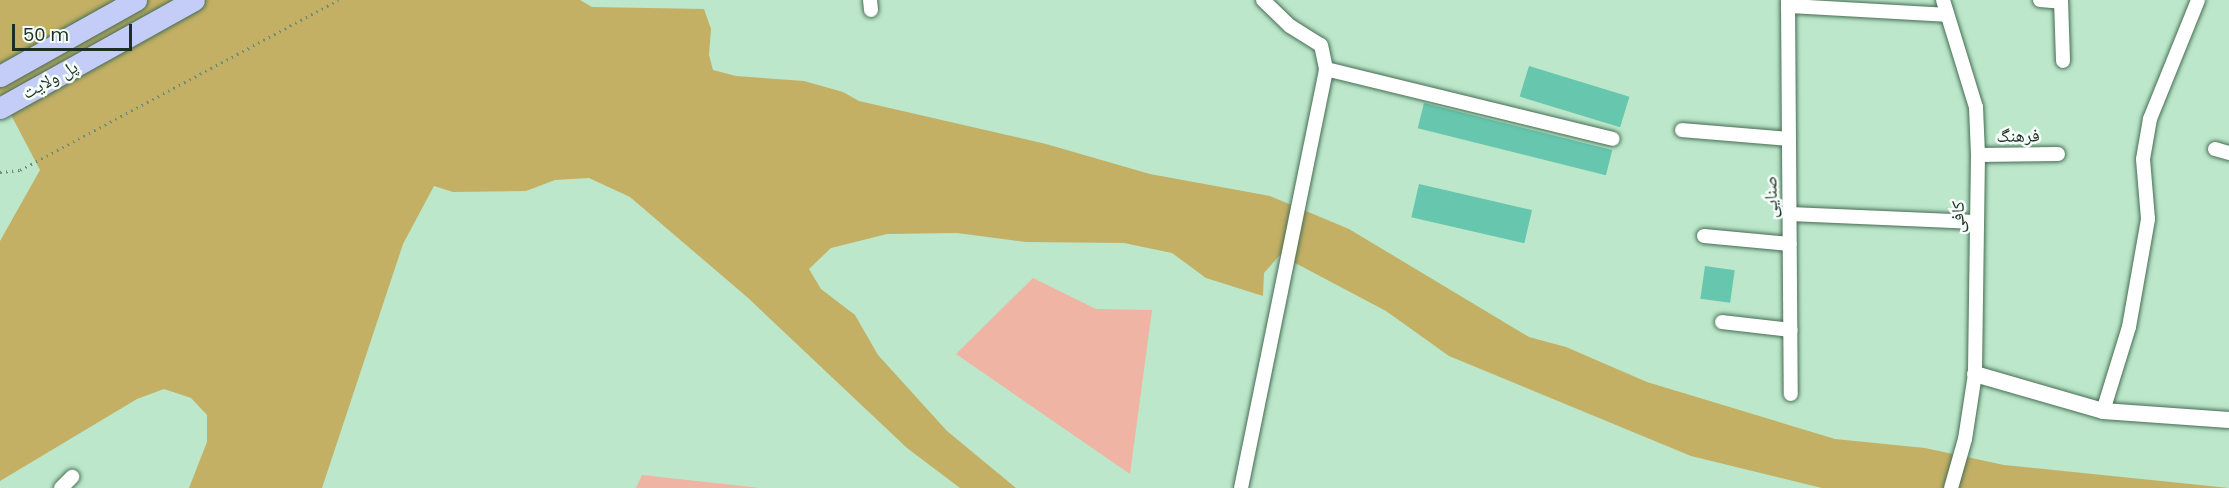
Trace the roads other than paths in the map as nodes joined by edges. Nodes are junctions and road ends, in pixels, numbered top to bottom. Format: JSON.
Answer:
{"nodes":[{"id":1,"x":136,"y":0,"type":"edge"},
{"id":2,"x":194,"y":0,"type":"edge"},
{"id":3,"x":1263,"y":0,"type":"edge"},
{"id":4,"x":1943,"y":0,"type":"edge"},
{"id":5,"x":2040,"y":0,"type":"edge"},
{"id":6,"x":2198,"y":0,"type":"edge"},
{"id":7,"x":2061,"y":1,"type":"edge"},
{"id":8,"x":1788,"y":3,"type":"edge"},
{"id":9,"x":1947,"y":15,"type":"junction"},
{"id":10,"x":2063,"y":62,"type":"dead end"},
{"id":11,"x":1326,"y":69,"type":"junction"},
{"id":12,"x":0,"y":76,"type":"edge"},
{"id":13,"x":0,"y":108,"type":"edge"},
{"id":14,"x":1682,"y":130,"type":"dead end"},
{"id":15,"x":1613,"y":139,"type":"dead end"},
{"id":16,"x":1789,"y":139,"type":"junction"},
{"id":17,"x":2215,"y":149,"type":"dead end"},
{"id":18,"x":2229,"y":153,"type":"edge"},
{"id":19,"x":2058,"y":154,"type":"dead end"},
{"id":20,"x":1978,"y":155,"type":"junction"},
{"id":21,"x":1790,"y":214,"type":"junction"},
{"id":22,"x":1976,"y":222,"type":"junction"},
{"id":23,"x":1704,"y":236,"type":"dead end"},
{"id":24,"x":1790,"y":244,"type":"junction"},
{"id":25,"x":1722,"y":322,"type":"dead end"},
{"id":26,"x":1791,"y":330,"type":"junction"},
{"id":27,"x":1975,"y":374,"type":"junction"},
{"id":28,"x":1791,"y":394,"type":"dead end"},
{"id":29,"x":2103,"y":411,"type":"junction"},
{"id":30,"x":2229,"y":420,"type":"edge"},
{"id":31,"x":72,"y":477,"type":"dead end"},
{"id":32,"x":62,"y":488,"type":"edge"},
{"id":33,"x":1241,"y":488,"type":"edge"},
{"id":34,"x":1951,"y":488,"type":"edge"}],
"edges":[{"from":1,"to":12,"type":"main road","name":"پل ولایت"},
{"from":2,"to":13,"type":"main road","name":"پل ولایت"},
{"from":3,"to":11,"type":"street"},
{"from":4,"to":9,"type":"street","name":"کافی"},
{"from":5,"to":7,"type":"street"},
{"from":6,"to":29,"type":"street"},
{"from":7,"to":10,"type":"street"},
{"from":8,"to":9,"type":"street"},
{"from":8,"to":16,"type":"street","name":"صنایی"},
{"from":9,"to":20,"type":"street","name":"کافی"},
{"from":11,"to":15,"type":"street"},
{"from":11,"to":33,"type":"street"},
{"from":14,"to":16,"type":"street"},
{"from":16,"to":21,"type":"street","name":"صنایی"},
{"from":17,"to":18,"type":"street"},
{"from":19,"to":20,"type":"street","name":"فرهنگ"},
{"from":20,"to":22,"type":"street","name":"کافی"},
{"from":21,"to":22,"type":"street"},
{"from":21,"to":24,"type":"street","name":"صنایی"},
{"from":22,"to":27,"type":"street","name":"کافی"},
{"from":23,"to":24,"type":"street"},
{"from":24,"to":26,"type":"street","name":"صنایی"},
{"from":25,"to":26,"type":"street"},
{"from":26,"to":28,"type":"street","name":"صنایی"},
{"from":27,"to":29,"type":"street"},
{"from":27,"to":34,"type":"street","name":"کافی"},
{"from":29,"to":30,"type":"street"},
{"from":31,"to":32,"type":"street"}]}
